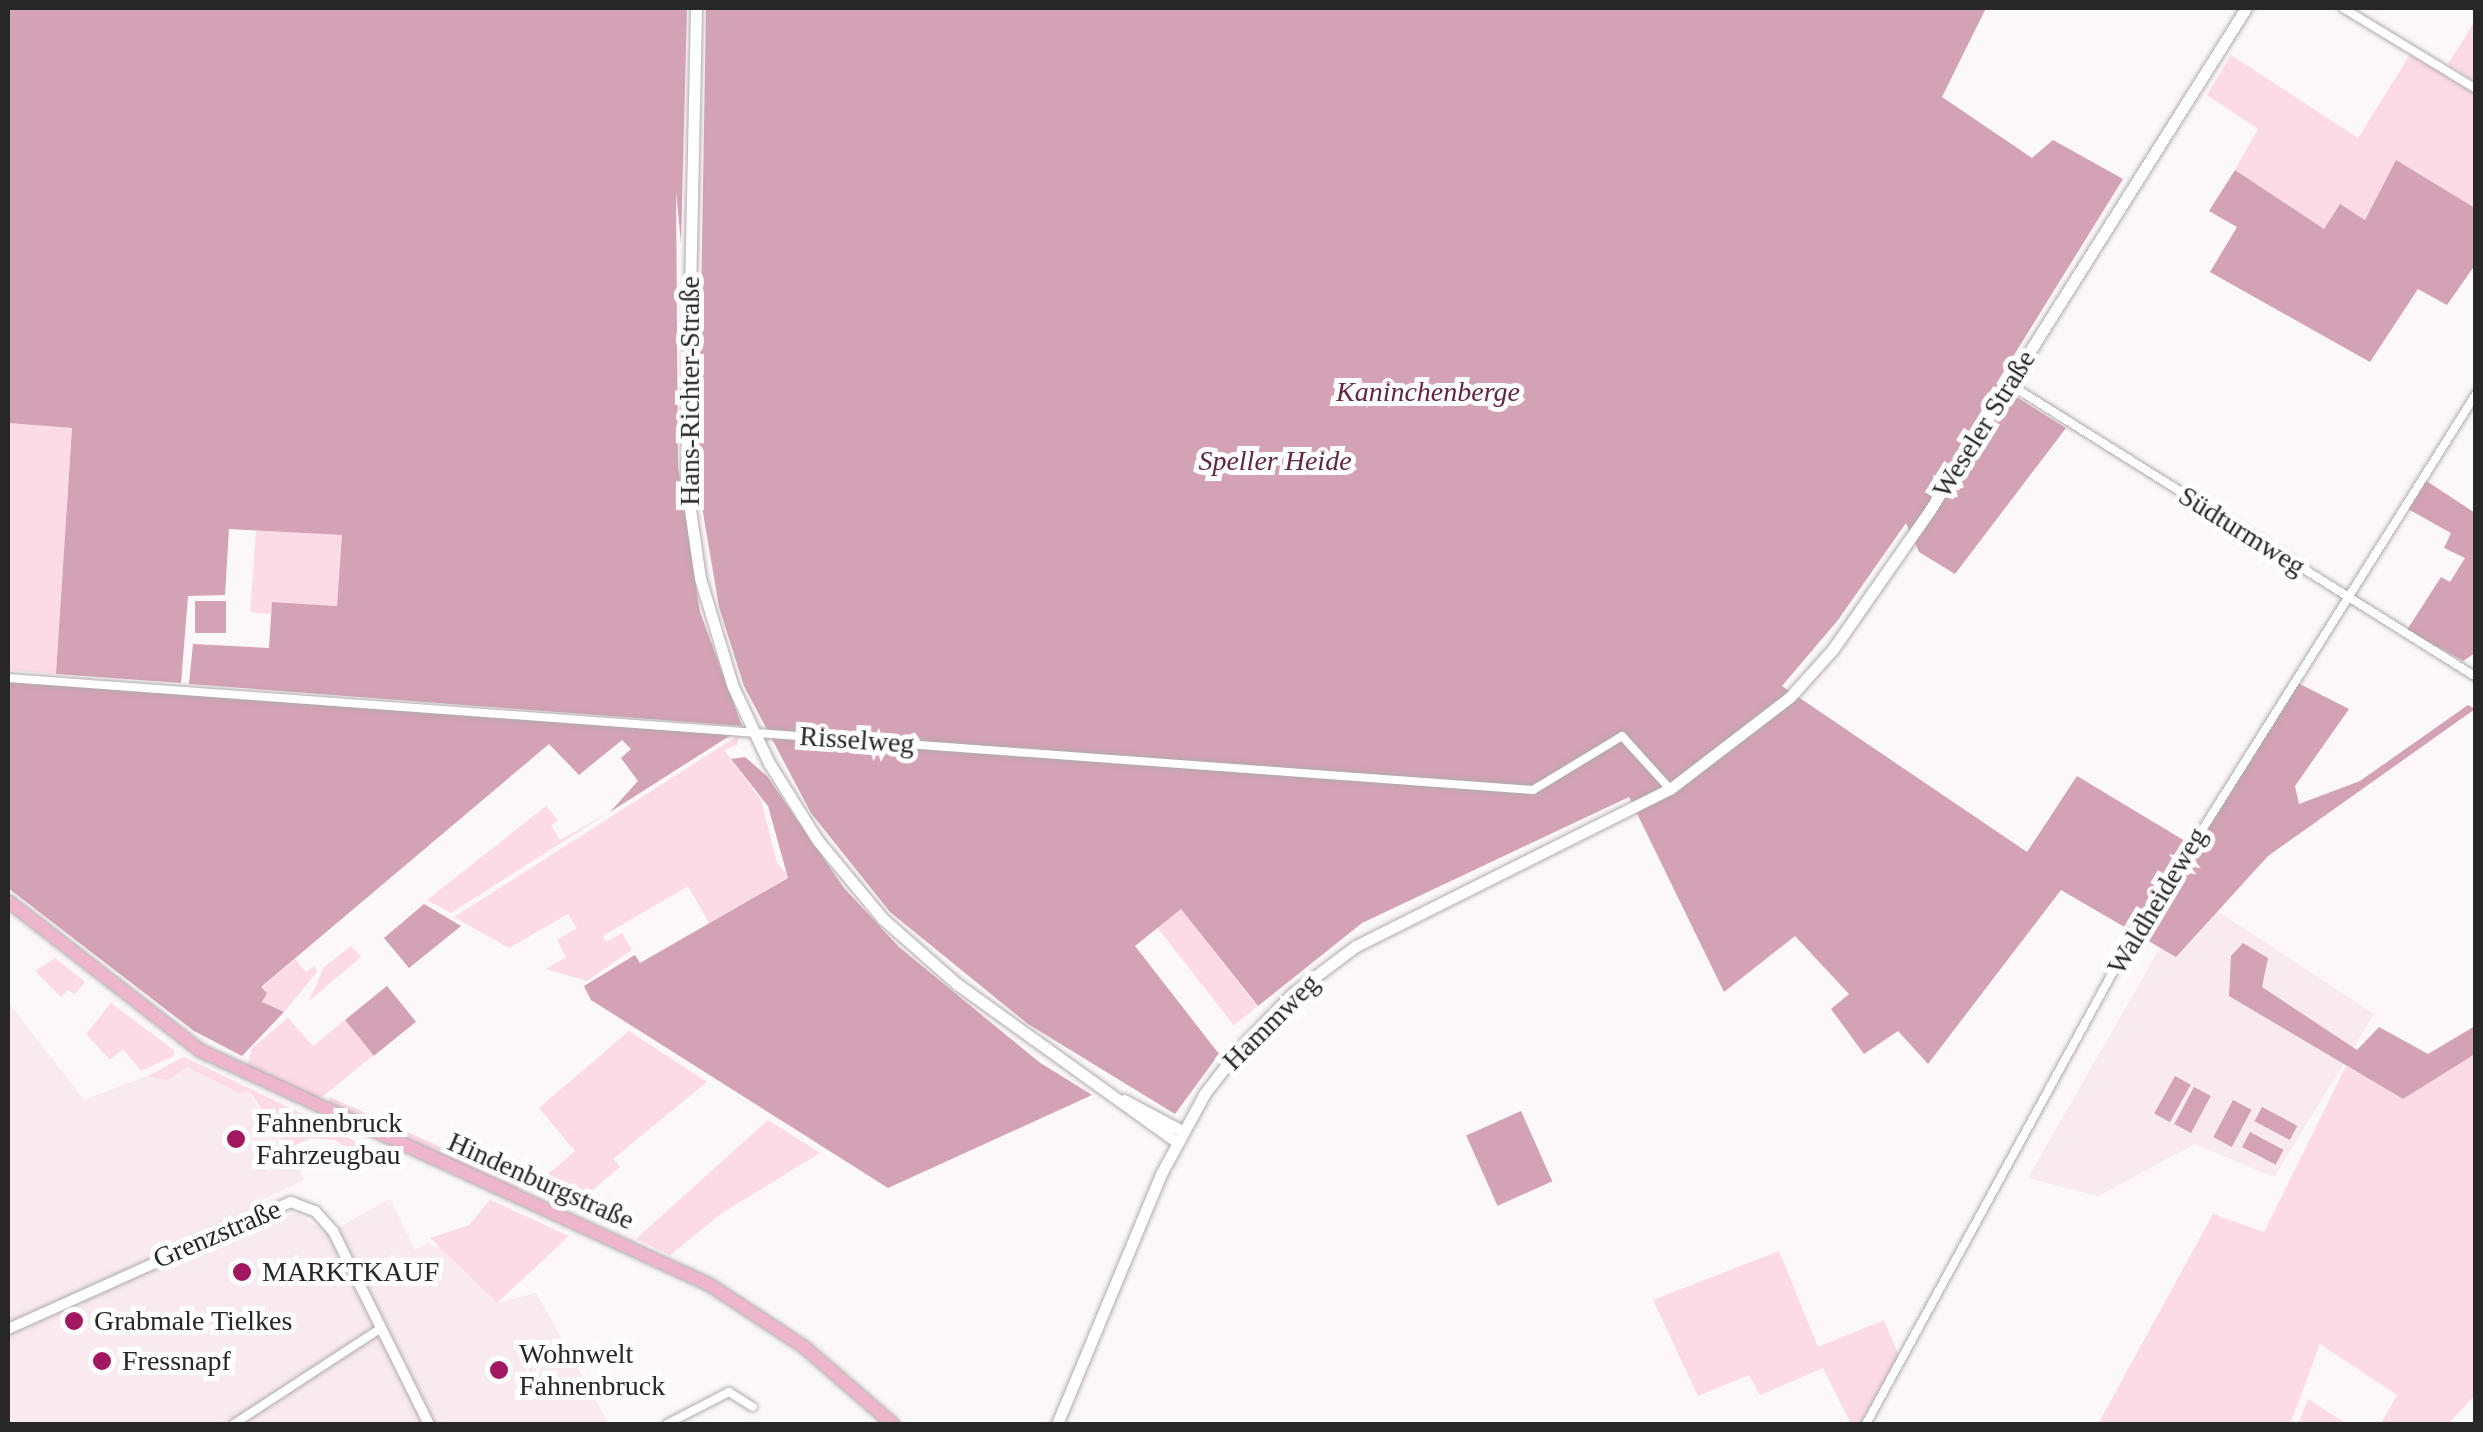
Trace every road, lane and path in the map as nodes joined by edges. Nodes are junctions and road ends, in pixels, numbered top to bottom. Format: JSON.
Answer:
{"nodes":[{"id":1,"x":696,"y":8,"type":"edge"},
{"id":2,"x":2246,"y":8,"type":"edge"},
{"id":3,"x":2343,"y":8,"type":"edge"},
{"id":4,"x":2476,"y":89,"type":"edge"},
{"id":5,"x":2010,"y":384,"type":"junction"},
{"id":6,"x":2476,"y":394,"type":"edge"},
{"id":7,"x":2348,"y":597,"type":"junction"},
{"id":8,"x":2476,"y":677,"type":"edge"},
{"id":9,"x":8,"y":678,"type":"edge"},
{"id":10,"x":753,"y":728,"type":"junction"},
{"id":11,"x":1667,"y":790,"type":"junction"},
{"id":12,"x":8,"y":901,"type":"edge"},
{"id":13,"x":1179,"y":1136,"type":"junction"},
{"id":14,"x":381,"y":1328,"type":"junction"},
{"id":15,"x":8,"y":1329,"type":"edge"},
{"id":16,"x":753,"y":1407,"type":"dead end"},
{"id":17,"x":234,"y":1424,"type":"edge"},
{"id":18,"x":429,"y":1424,"type":"edge"},
{"id":19,"x":668,"y":1424,"type":"edge"},
{"id":20,"x":894,"y":1424,"type":"edge"},
{"id":21,"x":1057,"y":1424,"type":"edge"},
{"id":22,"x":1866,"y":1424,"type":"edge"}],
"edges":[{"from":1,"to":10,"type":"main road","name":"Hans-Richter-Straße"},
{"from":2,"to":5,"type":"main road","name":"Weseler Straße"},
{"from":3,"to":4,"type":"street"},
{"from":5,"to":7,"type":"street","name":"Südturmweg"},
{"from":5,"to":11,"type":"main road","name":"Weseler Straße"},
{"from":6,"to":7,"type":"street","name":"Waldheideweg"},
{"from":7,"to":8,"type":"street","name":"Südturmweg"},
{"from":7,"to":22,"type":"street","name":"Waldheideweg"},
{"from":9,"to":10,"type":"street","name":"Risselweg"},
{"from":10,"to":11,"type":"street","name":"Risselweg"},
{"from":10,"to":13,"type":"main road","name":"Hans-Richter-Straße"},
{"from":11,"to":13,"type":"main road","name":"Hammweg"},
{"from":12,"to":20,"type":"main road","name":"Hindenburgstraße"},
{"from":13,"to":21,"type":"main road","name":"Hammweg"},
{"from":14,"to":15,"type":"street","name":"Grenzstraße"},
{"from":14,"to":17,"type":"street"},
{"from":14,"to":18,"type":"street","name":"Grenzstraße"},
{"from":16,"to":19,"type":"street"}]}
